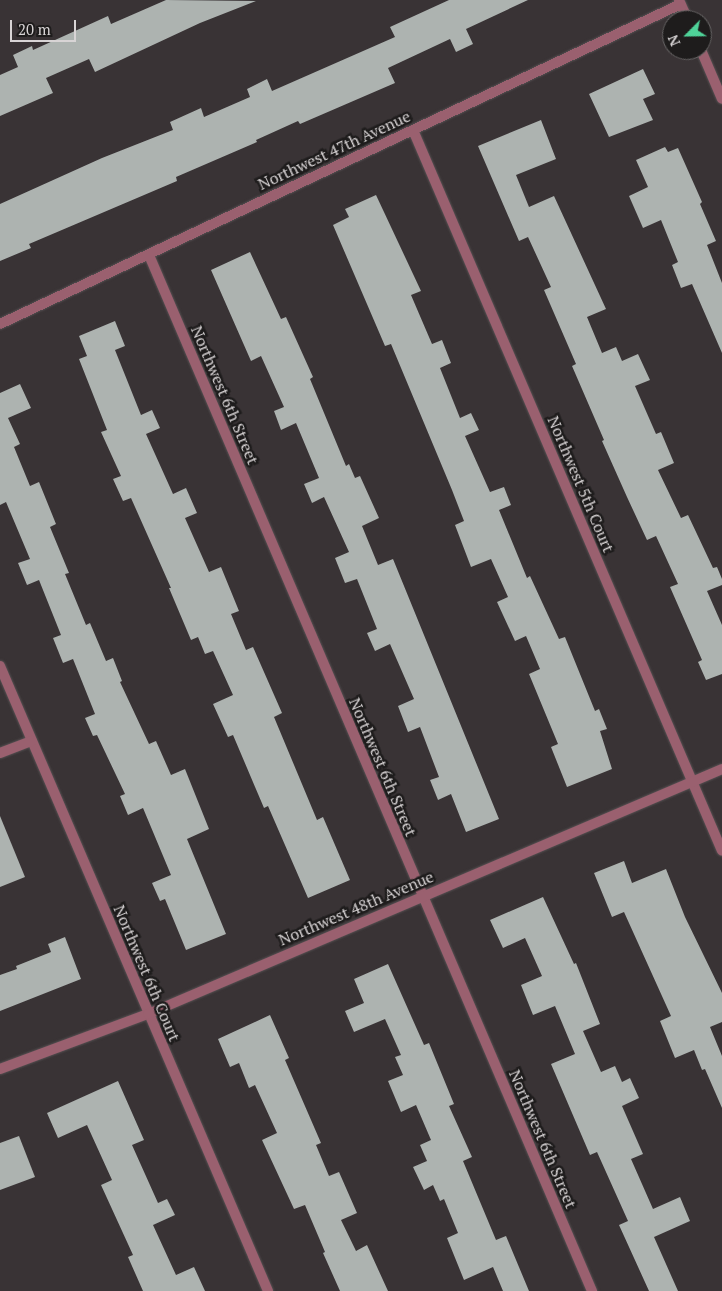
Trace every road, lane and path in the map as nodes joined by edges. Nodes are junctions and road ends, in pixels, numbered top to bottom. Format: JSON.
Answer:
{"nodes":[{"id":1,"x":680,"y":2,"type":"edge"},
{"id":2,"x":705,"y":60,"type":"edge"},
{"id":3,"x":722,"y":99,"type":"edge"},
{"id":4,"x":413,"y":130,"type":"junction"},
{"id":5,"x":149,"y":254,"type":"junction"},
{"id":6,"x":0,"y":324,"type":"edge"},
{"id":7,"x":0,"y":666,"type":"edge"},
{"id":8,"x":32,"y":741,"type":"junction"},
{"id":9,"x":0,"y":753,"type":"edge"},
{"id":10,"x":722,"y":769,"type":"edge"},
{"id":11,"x":692,"y":782,"type":"junction"},
{"id":12,"x":722,"y":851,"type":"edge"},
{"id":13,"x":422,"y":896,"type":"junction"},
{"id":14,"x":148,"y":1014,"type":"junction"},
{"id":15,"x":0,"y":1069,"type":"edge"},
{"id":16,"x":268,"y":1291,"type":"edge"},
{"id":17,"x":592,"y":1291,"type":"edge"}],
"edges":[{"from":1,"to":4,"type":"street","name":"Northwest 47th Avenue"},
{"from":2,"to":3,"type":"street"},
{"from":4,"to":5,"type":"street","name":"Northwest 47th Avenue"},
{"from":4,"to":11,"type":"street","name":"Northwest 5th Court"},
{"from":5,"to":6,"type":"street","name":"Northwest 47th Avenue"},
{"from":5,"to":13,"type":"street","name":"Northwest 6th Street"},
{"from":7,"to":8,"type":"street","name":"Northwest 6th Court"},
{"from":8,"to":9,"type":"street"},
{"from":8,"to":14,"type":"street","name":"Northwest 6th Court"},
{"from":10,"to":11,"type":"street","name":"Northwest 48th Avenue"},
{"from":11,"to":12,"type":"street","name":"Northwest 5th Court"},
{"from":11,"to":13,"type":"street","name":"Northwest 48th Avenue"},
{"from":13,"to":14,"type":"street","name":"Northwest 48th Avenue"},
{"from":13,"to":17,"type":"street","name":"Northwest 6th Street"},
{"from":14,"to":15,"type":"street","name":"Northwest 48th Avenue"},
{"from":14,"to":16,"type":"street","name":"Northwest 6th Court"}]}
